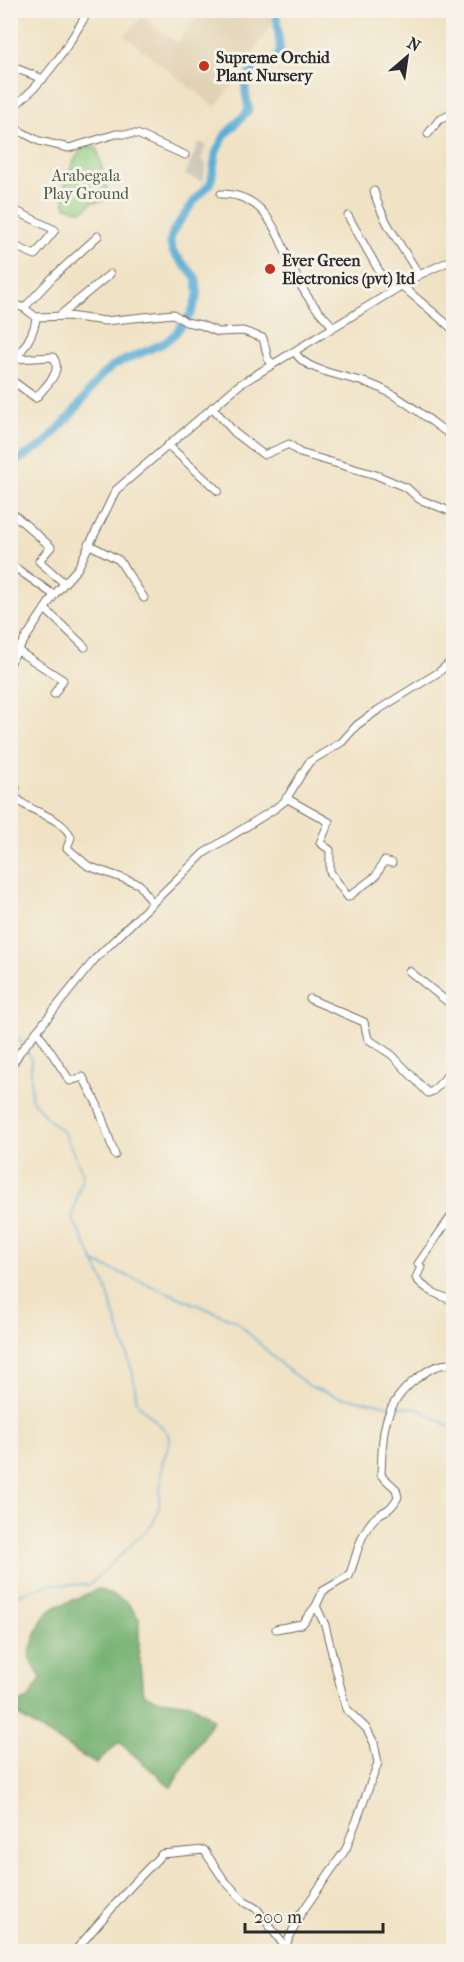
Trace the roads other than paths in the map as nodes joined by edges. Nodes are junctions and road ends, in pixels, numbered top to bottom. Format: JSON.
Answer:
{"nodes":[{"id":1,"x":89,"y":10,"type":"edge"},
{"id":2,"x":10,"y":66,"type":"edge"},
{"id":3,"x":43,"y":79,"type":"junction"},
{"id":4,"x":10,"y":109,"type":"edge"},
{"id":5,"x":453,"y":113,"type":"edge"},
{"id":6,"x":10,"y":126,"type":"edge"},
{"id":7,"x":428,"y":134,"type":"dead end"},
{"id":8,"x":185,"y":156,"type":"dead end"},
{"id":9,"x":374,"y":191,"type":"dead end"},
{"id":10,"x":221,"y":194,"type":"dead end"},
{"id":11,"x":10,"y":208,"type":"edge"},
{"id":12,"x":348,"y":216,"type":"dead end"},
{"id":13,"x":98,"y":236,"type":"dead end"},
{"id":14,"x":10,"y":244,"type":"edge"},
{"id":15,"x":453,"y":259,"type":"edge"},
{"id":16,"x":110,"y":274,"type":"dead end"},
{"id":17,"x":419,"y":275,"type":"junction"},
{"id":18,"x":402,"y":286,"type":"junction"},
{"id":19,"x":391,"y":292,"type":"junction"},
{"id":20,"x":10,"y":303,"type":"edge"},
{"id":21,"x":24,"y":308,"type":"junction"},
{"id":22,"x":59,"y":316,"type":"junction"},
{"id":23,"x":36,"y":317,"type":"junction"},
{"id":24,"x":333,"y":327,"type":"junction"},
{"id":25,"x":453,"y":330,"type":"edge"},
{"id":26,"x":294,"y":351,"type":"junction"},
{"id":27,"x":16,"y":359,"type":"junction"},
{"id":28,"x":273,"y":364,"type":"junction"},
{"id":29,"x":10,"y":366,"type":"edge"},
{"id":30,"x":10,"y":379,"type":"edge"},
{"id":31,"x":212,"y":407,"type":"junction"},
{"id":32,"x":453,"y":438,"type":"edge"},
{"id":33,"x":168,"y":445,"type":"junction"},
{"id":34,"x":218,"y":491,"type":"dead end"},
{"id":35,"x":10,"y":511,"type":"edge"},
{"id":36,"x":452,"y":512,"type":"edge"},
{"id":37,"x":88,"y":544,"type":"junction"},
{"id":38,"x":10,"y":564,"type":"edge"},
{"id":39,"x":64,"y":583,"type":"junction"},
{"id":40,"x":54,"y":595,"type":"junction"},
{"id":41,"x":144,"y":598,"type":"dead end"},
{"id":42,"x":45,"y":609,"type":"junction"},
{"id":43,"x":85,"y":647,"type":"dead end"},
{"id":44,"x":18,"y":651,"type":"junction"},
{"id":45,"x":453,"y":659,"type":"edge"},
{"id":46,"x":10,"y":662,"type":"edge"},
{"id":47,"x":54,"y":694,"type":"dead end"},
{"id":48,"x":10,"y":783,"type":"edge"},
{"id":49,"x":286,"y":798,"type":"junction"},
{"id":50,"x":392,"y":863,"type":"dead end"},
{"id":51,"x":152,"y":902,"type":"junction"},
{"id":52,"x":409,"y":971,"type":"dead end"},
{"id":53,"x":310,"y":999,"type":"dead end"},
{"id":54,"x":453,"y":1007,"type":"edge"},
{"id":55,"x":37,"y":1031,"type":"junction"},
{"id":56,"x":10,"y":1068,"type":"edge"},
{"id":57,"x":453,"y":1069,"type":"edge"},
{"id":58,"x":446,"y":1076,"type":"junction"},
{"id":59,"x":453,"y":1083,"type":"edge"},
{"id":60,"x":115,"y":1155,"type":"dead end"},
{"id":61,"x":453,"y":1212,"type":"edge"},
{"id":62,"x":453,"y":1300,"type":"edge"},
{"id":63,"x":453,"y":1364,"type":"edge"},
{"id":64,"x":316,"y":1606,"type":"junction"},
{"id":65,"x":276,"y":1629,"type":"dead end"},
{"id":66,"x":285,"y":1949,"type":"edge"},
{"id":67,"x":74,"y":1952,"type":"edge"}],
"edges":[{"from":1,"to":3,"type":"street"},
{"from":2,"to":3,"type":"street"},
{"from":3,"to":4,"type":"street"},
{"from":5,"to":7,"type":"street"},
{"from":6,"to":8,"type":"street"},
{"from":9,"to":17,"type":"street"},
{"from":10,"to":24,"type":"street"},
{"from":11,"to":14,"type":"street"},
{"from":12,"to":19,"type":"street"},
{"from":13,"to":21,"type":"street"},
{"from":15,"to":17,"type":"street"},
{"from":16,"to":22,"type":"street"},
{"from":17,"to":18,"type":"street"},
{"from":18,"to":19,"type":"street"},
{"from":18,"to":25,"type":"street"},
{"from":19,"to":24,"type":"street"},
{"from":20,"to":21,"type":"street"},
{"from":21,"to":23,"type":"street"},
{"from":22,"to":23,"type":"street"},
{"from":22,"to":28,"type":"street"},
{"from":23,"to":27,"type":"street"},
{"from":24,"to":26,"type":"street"},
{"from":26,"to":28,"type":"street"},
{"from":26,"to":32,"type":"street"},
{"from":27,"to":29,"type":"street"},
{"from":27,"to":30,"type":"street"},
{"from":28,"to":31,"type":"street"},
{"from":31,"to":33,"type":"street"},
{"from":31,"to":36,"type":"street"},
{"from":33,"to":34,"type":"street"},
{"from":33,"to":37,"type":"street"},
{"from":35,"to":39,"type":"street"},
{"from":37,"to":39,"type":"street"},
{"from":37,"to":41,"type":"street"},
{"from":38,"to":40,"type":"street"},
{"from":39,"to":40,"type":"street"},
{"from":40,"to":42,"type":"street"},
{"from":42,"to":43,"type":"street"},
{"from":42,"to":44,"type":"street"},
{"from":44,"to":46,"type":"street"},
{"from":44,"to":47,"type":"street"},
{"from":45,"to":49,"type":"street"},
{"from":48,"to":51,"type":"street"},
{"from":49,"to":50,"type":"street"},
{"from":49,"to":51,"type":"street"},
{"from":51,"to":55,"type":"street"},
{"from":52,"to":54,"type":"street"},
{"from":53,"to":58,"type":"street"},
{"from":55,"to":56,"type":"street"},
{"from":55,"to":60,"type":"street"},
{"from":57,"to":58,"type":"street"},
{"from":58,"to":59,"type":"street"},
{"from":61,"to":62,"type":"street"},
{"from":63,"to":64,"type":"street"},
{"from":64,"to":65,"type":"street"},
{"from":64,"to":66,"type":"street"},
{"from":66,"to":67,"type":"street"}]}
